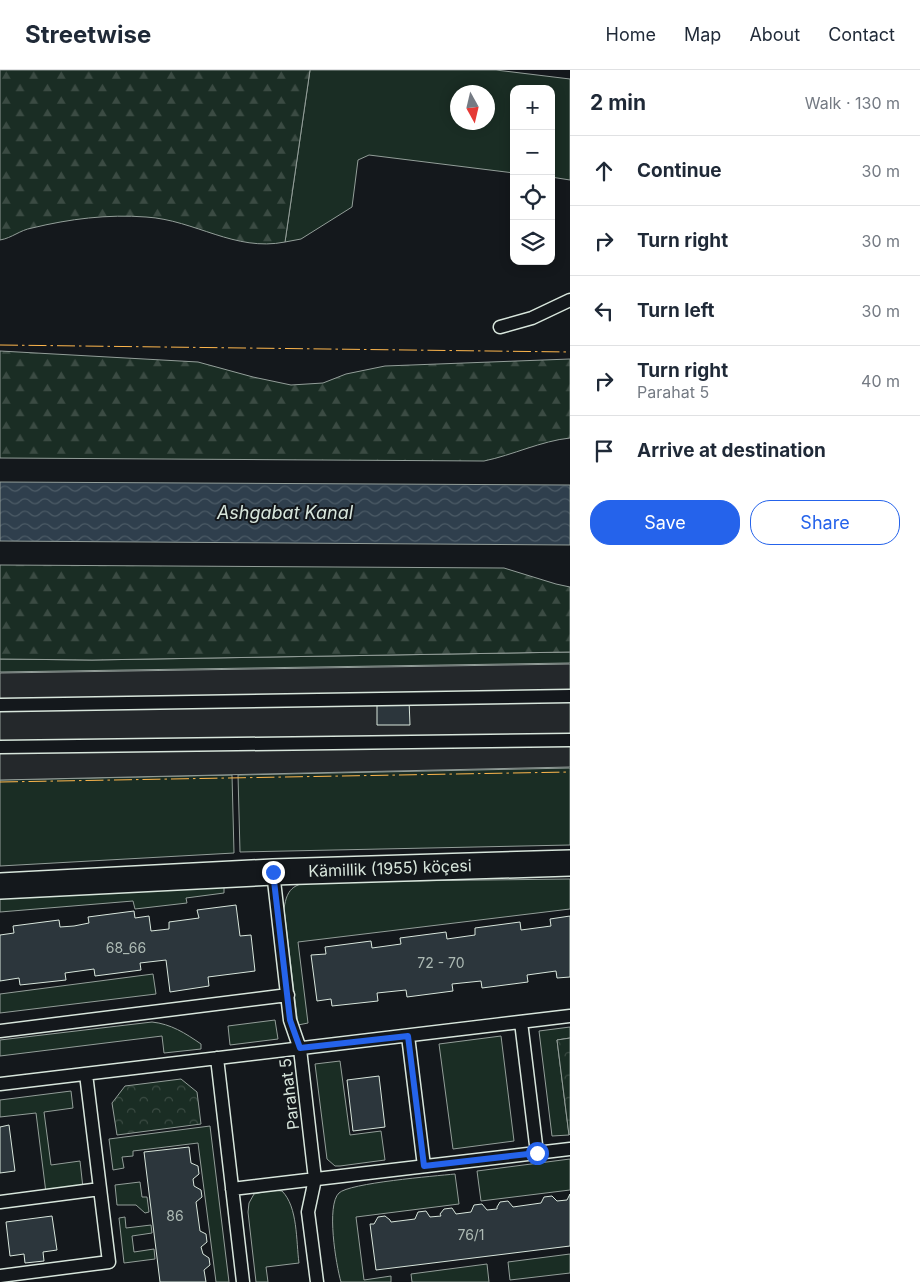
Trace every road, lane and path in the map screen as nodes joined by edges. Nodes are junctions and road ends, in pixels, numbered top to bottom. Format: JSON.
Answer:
{"nodes":[{"id":1,"x":570,"y":300,"type":"edge"},
{"id":2,"x":500,"y":327,"type":"dead end"},
{"id":3,"x":570,"y":696,"type":"edge"},
{"id":4,"x":0,"y":705,"type":"edge"},
{"id":5,"x":570,"y":740,"type":"edge"},
{"id":6,"x":0,"y":747,"type":"edge"},
{"id":7,"x":570,"y":863,"type":"edge"},
{"id":8,"x":273,"y":872,"type":"junction"},
{"id":9,"x":0,"y":886,"type":"edge"},
{"id":10,"x":288,"y":995,"type":"junction"},
{"id":11,"x":570,"y":1016,"type":"edge"},
{"id":12,"x":521,"y":1022,"type":"junction"},
{"id":13,"x":0,"y":1030,"type":"edge"},
{"id":14,"x":408,"y":1036,"type":"junction"},
{"id":15,"x":300,"y":1048,"type":"junction"},
{"id":16,"x":217,"y":1058,"type":"junction"},
{"id":17,"x":86,"y":1074,"type":"junction"},
{"id":18,"x":0,"y":1084,"type":"edge"},
{"id":19,"x":570,"y":1149,"type":"edge"},
{"id":20,"x":537,"y":1153,"type":"junction"},
{"id":21,"x":424,"y":1166,"type":"junction"},
{"id":22,"x":315,"y":1179,"type":"junction"},
{"id":23,"x":100,"y":1189,"type":"junction"},
{"id":24,"x":232,"y":1189,"type":"junction"},
{"id":25,"x":0,"y":1202,"type":"edge"},
{"id":26,"x":0,"y":1276,"type":"edge"},
{"id":27,"x":243,"y":1282,"type":"edge"},
{"id":28,"x":317,"y":1282,"type":"edge"}],
"edges":[{"from":1,"to":2,"type":"lane"},
{"from":3,"to":4,"type":"lane"},
{"from":5,"to":6,"type":"lane"},
{"from":7,"to":8,"type":"street","name":"Kämillik (1955) köçesi"},
{"from":8,"to":9,"type":"street","name":"Kämillik (1955) köçesi"},
{"from":8,"to":10,"type":"lane","name":"Parahat 5"},
{"from":10,"to":13,"type":"lane"},
{"from":10,"to":15,"type":"lane","name":"Parahat 5"},
{"from":11,"to":12,"type":"lane"},
{"from":12,"to":14,"type":"lane"},
{"from":12,"to":20,"type":"lane"},
{"from":14,"to":15,"type":"lane"},
{"from":14,"to":21,"type":"lane"},
{"from":15,"to":16,"type":"lane"},
{"from":15,"to":22,"type":"lane","name":"Parahat 5"},
{"from":16,"to":17,"type":"lane"},
{"from":16,"to":24,"type":"lane"},
{"from":17,"to":18,"type":"lane"},
{"from":17,"to":23,"type":"lane"},
{"from":19,"to":20,"type":"lane"},
{"from":20,"to":21,"type":"lane"},
{"from":21,"to":22,"type":"lane"},
{"from":22,"to":24,"type":"lane"},
{"from":22,"to":28,"type":"lane","name":"Parahat 5"},
{"from":23,"to":25,"type":"lane"},
{"from":23,"to":26,"type":"lane"},
{"from":24,"to":27,"type":"lane"}]}
